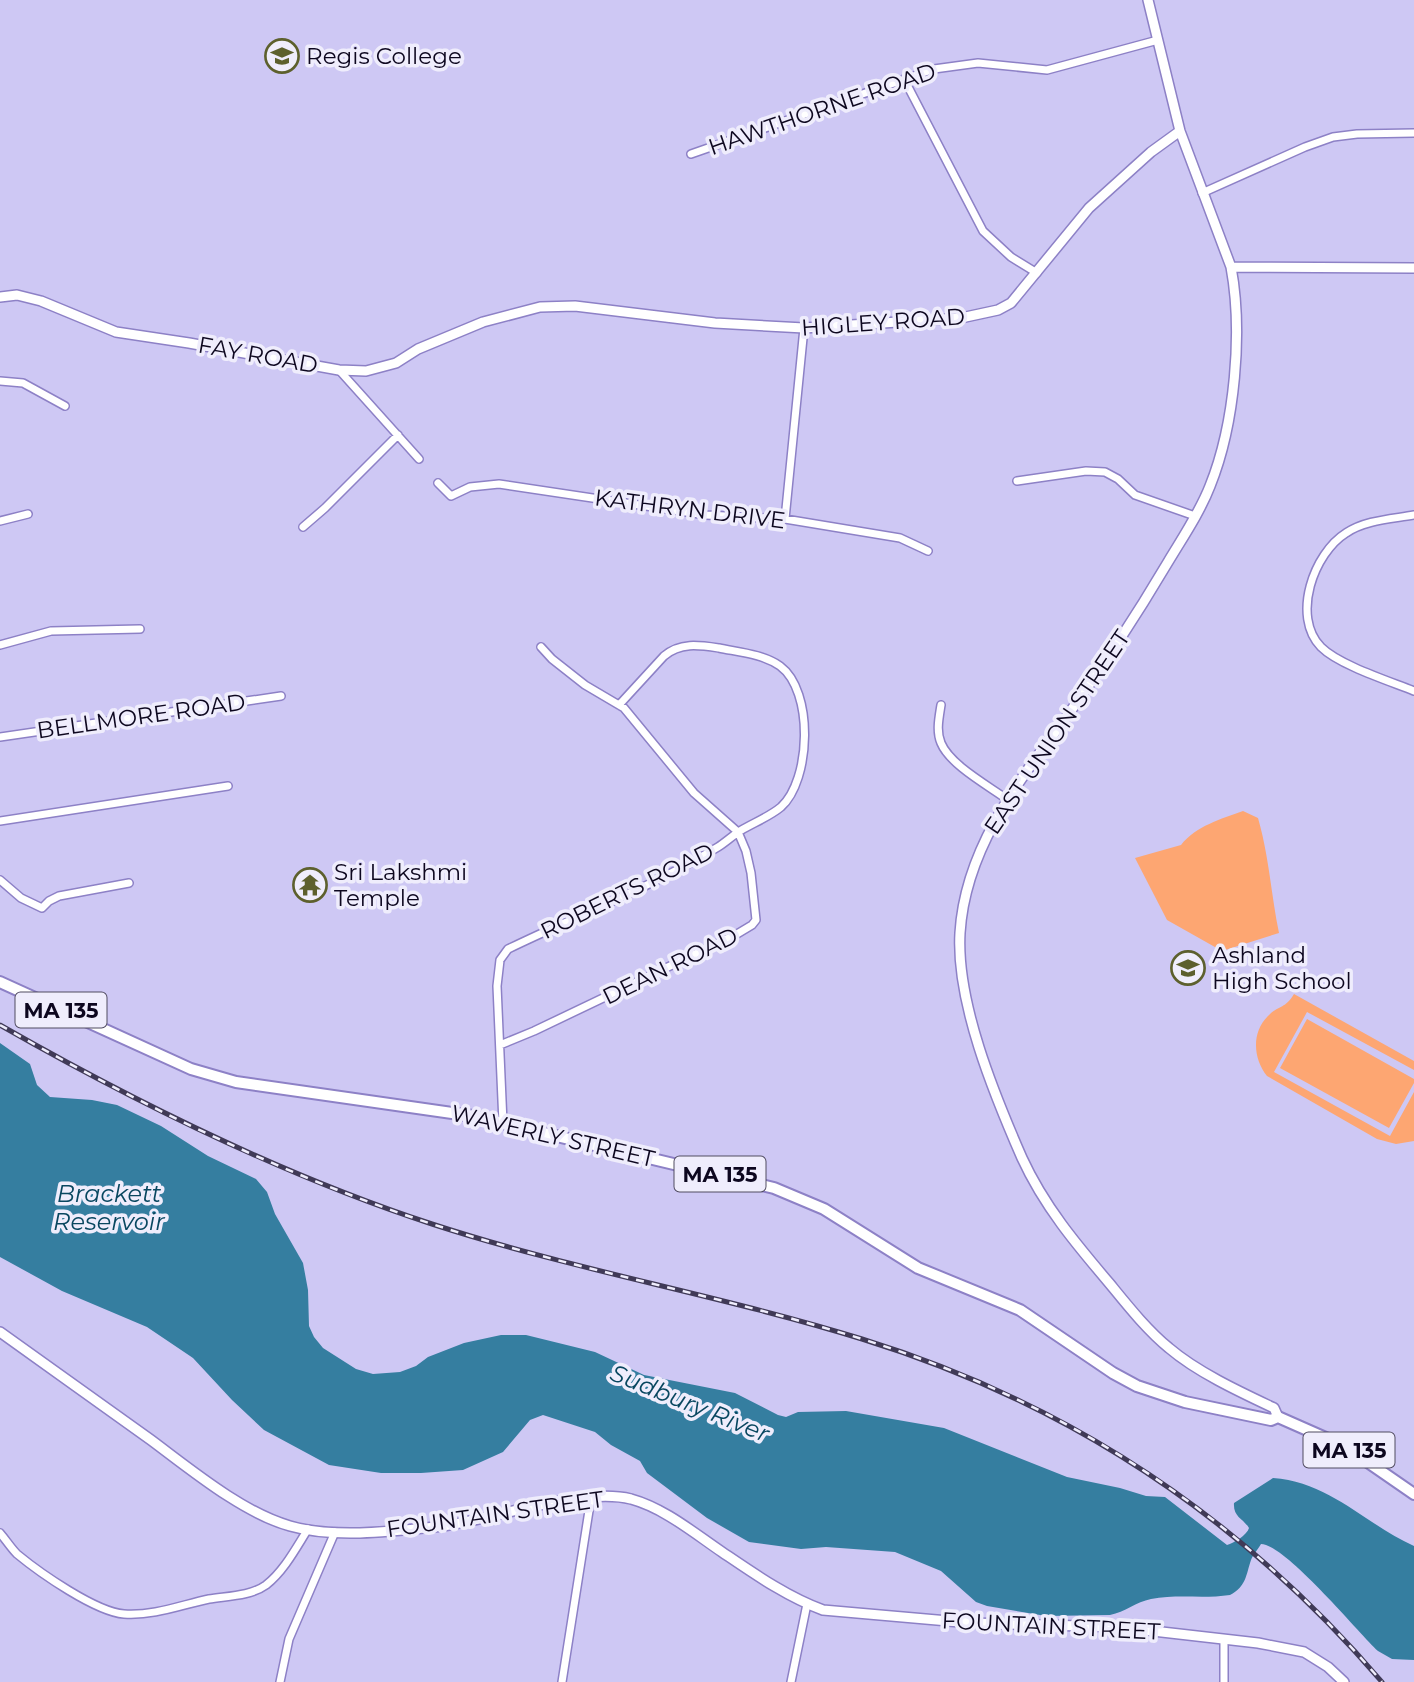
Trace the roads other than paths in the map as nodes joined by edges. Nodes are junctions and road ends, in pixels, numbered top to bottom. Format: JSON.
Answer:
{"nodes":[{"id":1,"x":1148,"y":0,"type":"edge"},
{"id":2,"x":1158,"y":40,"type":"junction"},
{"id":3,"x":904,"y":79,"type":"junction"},
{"id":4,"x":1181,"y":131,"type":"junction"},
{"id":5,"x":1414,"y":134,"type":"edge"},
{"id":6,"x":691,"y":154,"type":"dead end"},
{"id":7,"x":1202,"y":193,"type":"junction"},
{"id":8,"x":1231,"y":267,"type":"junction"},
{"id":9,"x":1414,"y":268,"type":"edge"},
{"id":10,"x":1037,"y":273,"type":"junction"},
{"id":11,"x":0,"y":297,"type":"edge"},
{"id":12,"x":511,"y":314,"type":"joint"},
{"id":13,"x":804,"y":328,"type":"junction"},
{"id":14,"x":339,"y":370,"type":"junction"},
{"id":15,"x":0,"y":381,"type":"edge"},
{"id":16,"x":65,"y":406,"type":"dead end"},
{"id":17,"x":398,"y":435,"type":"junction"},
{"id":18,"x":419,"y":459,"type":"dead end"},
{"id":19,"x":1017,"y":481,"type":"dead end"},
{"id":20,"x":438,"y":483,"type":"dead end"},
{"id":21,"x":28,"y":514,"type":"dead end"},
{"id":22,"x":1414,"y":515,"type":"edge"},
{"id":23,"x":1195,"y":516,"type":"junction"},
{"id":24,"x":785,"y":519,"type":"junction"},
{"id":25,"x":0,"y":521,"type":"edge"},
{"id":26,"x":303,"y":527,"type":"dead end"},
{"id":27,"x":928,"y":551,"type":"dead end"},
{"id":28,"x":140,"y":629,"type":"dead end"},
{"id":29,"x":0,"y":645,"type":"edge"},
{"id":30,"x":541,"y":647,"type":"dead end"},
{"id":31,"x":1414,"y":691,"type":"edge"},
{"id":32,"x":282,"y":696,"type":"dead end"},
{"id":33,"x":619,"y":705,"type":"junction"},
{"id":34,"x":941,"y":705,"type":"dead end"},
{"id":35,"x":0,"y":737,"type":"edge"},
{"id":36,"x":228,"y":786,"type":"dead end"},
{"id":37,"x":1008,"y":800,"type":"junction"},
{"id":38,"x":0,"y":821,"type":"edge"},
{"id":39,"x":738,"y":832,"type":"junction"},
{"id":40,"x":0,"y":880,"type":"edge"},
{"id":41,"x":130,"y":883,"type":"dead end"},
{"id":42,"x":0,"y":982,"type":"edge"},
{"id":43,"x":500,"y":1045,"type":"junction"},
{"id":44,"x":503,"y":1123,"type":"junction"},
{"id":45,"x":0,"y":1332,"type":"edge"},
{"id":46,"x":1278,"y":1417,"type":"junction"},
{"id":47,"x":1414,"y":1494,"type":"edge"},
{"id":48,"x":591,"y":1497,"type":"junction"},
{"id":49,"x":308,"y":1530,"type":"junction"},
{"id":50,"x":335,"y":1532,"type":"junction"},
{"id":51,"x":0,"y":1533,"type":"edge"},
{"id":52,"x":807,"y":1604,"type":"junction"},
{"id":53,"x":1224,"y":1639,"type":"junction"},
{"id":54,"x":280,"y":1682,"type":"edge"},
{"id":55,"x":562,"y":1682,"type":"edge"},
{"id":56,"x":791,"y":1682,"type":"edge"},
{"id":57,"x":1224,"y":1682,"type":"edge"},
{"id":58,"x":1344,"y":1682,"type":"edge"}],
"edges":[{"from":1,"to":2,"type":"street","name":"EAST UNION STREET"},
{"from":2,"to":3,"type":"street","name":"HAWTHORNE ROAD"},
{"from":2,"to":4,"type":"street","name":"EAST UNION STREET"},
{"from":3,"to":6,"type":"street","name":"HAWTHORNE ROAD"},
{"from":3,"to":10,"type":"street"},
{"from":4,"to":7,"type":"street","name":"EAST UNION STREET"},
{"from":4,"to":10,"type":"street","name":"HIGLEY ROAD"},
{"from":5,"to":7,"type":"street"},
{"from":7,"to":8,"type":"street","name":"EAST UNION STREET"},
{"from":8,"to":9,"type":"street"},
{"from":8,"to":23,"type":"street","name":"EAST UNION STREET"},
{"from":10,"to":13,"type":"street","name":"HIGLEY ROAD"},
{"from":11,"to":14,"type":"street","name":"FAY ROAD"},
{"from":12,"to":13,"type":"street","name":"HIGLEY ROAD"},
{"from":12,"to":14,"type":"street","name":"FAY ROAD"},
{"from":13,"to":24,"type":"street"},
{"from":14,"to":17,"type":"street"},
{"from":15,"to":16,"type":"street"},
{"from":17,"to":18,"type":"street"},
{"from":17,"to":26,"type":"street"},
{"from":19,"to":23,"type":"street"},
{"from":20,"to":24,"type":"street","name":"KATHRYN DRIVE"},
{"from":21,"to":25,"type":"street"},
{"from":22,"to":31,"type":"street"},
{"from":23,"to":37,"type":"street","name":"EAST UNION STREET"},
{"from":24,"to":27,"type":"street","name":"KATHRYN DRIVE"},
{"from":28,"to":29,"type":"street"},
{"from":30,"to":33,"type":"street"},
{"from":32,"to":35,"type":"street","name":"BELLMORE ROAD"},
{"from":33,"to":39,"type":"street"},
{"from":33,"to":39,"type":"street","name":"ROBERTS ROAD"},
{"from":34,"to":37,"type":"street"},
{"from":36,"to":38,"type":"street"},
{"from":37,"to":46,"type":"street","name":"EAST UNION STREET"},
{"from":39,"to":43,"type":"street","name":"ROBERTS ROAD"},
{"from":39,"to":43,"type":"street","name":"DEAN ROAD"},
{"from":40,"to":41,"type":"street"},
{"from":42,"to":44,"type":"main road","name":"WAVERLY STREET","number":"MA 135"},
{"from":43,"to":44,"type":"street","name":"ROBERTS ROAD"},
{"from":44,"to":46,"type":"main road","name":"WAVERLY STREET","number":"MA 135"},
{"from":45,"to":49,"type":"street","name":"FOUNTAIN STREET"},
{"from":46,"to":47,"type":"main road","number":"MA 135"},
{"from":48,"to":50,"type":"street","name":"FOUNTAIN STREET"},
{"from":48,"to":52,"type":"street","name":"FOUNTAIN STREET"},
{"from":48,"to":55,"type":"street"},
{"from":49,"to":50,"type":"street","name":"FOUNTAIN STREET"},
{"from":49,"to":51,"type":"street"},
{"from":50,"to":54,"type":"street"},
{"from":52,"to":53,"type":"street","name":"FOUNTAIN STREET"},
{"from":52,"to":56,"type":"street"},
{"from":53,"to":57,"type":"street"},
{"from":53,"to":58,"type":"street","name":"FOUNTAIN STREET"}]}
